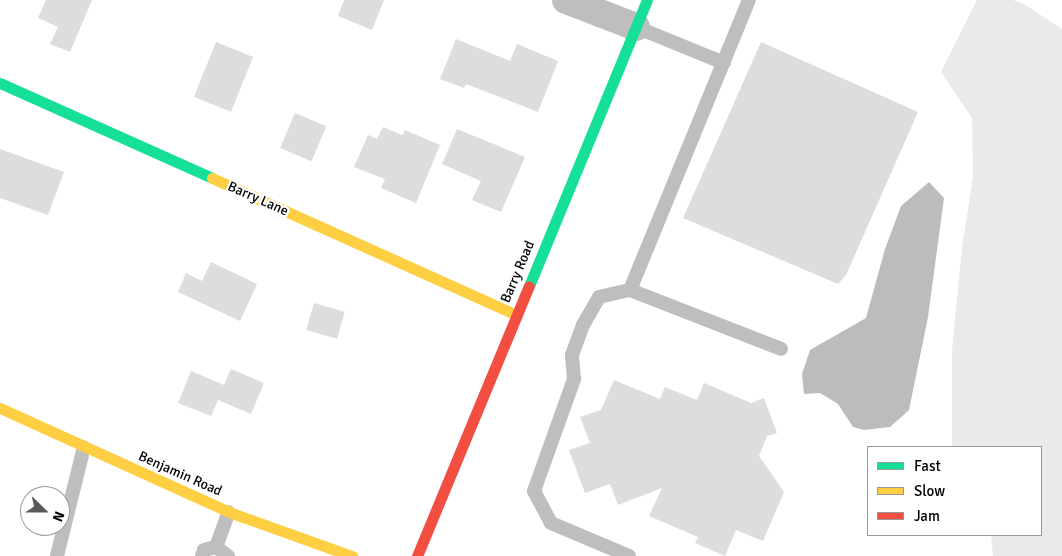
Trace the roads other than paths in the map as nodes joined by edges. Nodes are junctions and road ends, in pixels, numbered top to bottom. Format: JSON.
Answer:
{"nodes":[{"id":1,"x":566,"y":0,"type":"edge"},
{"id":2,"x":647,"y":0,"type":"edge"},
{"id":3,"x":750,"y":0,"type":"edge"},
{"id":4,"x":636,"y":28,"type":"junction"},
{"id":5,"x":724,"y":63,"type":"junction"},
{"id":6,"x":0,"y":83,"type":"edge"},
{"id":7,"x":630,"y":290,"type":"junction"},
{"id":8,"x":517,"y":315,"type":"junction"},
{"id":9,"x":781,"y":349,"type":"dead end"},
{"id":10,"x":0,"y":408,"type":"edge"},
{"id":11,"x":84,"y":447,"type":"junction"},
{"id":12,"x":229,"y":512,"type":"junction"},
{"id":13,"x":216,"y":547,"type":"junction"},
{"id":14,"x":57,"y":556,"type":"edge"},
{"id":15,"x":202,"y":556,"type":"edge"},
{"id":16,"x":228,"y":556,"type":"edge"},
{"id":17,"x":352,"y":556,"type":"edge"},
{"id":18,"x":417,"y":556,"type":"edge"},
{"id":19,"x":629,"y":556,"type":"edge"}],
"edges":[{"from":1,"to":4,"type":"street"},
{"from":2,"to":4,"type":"street","name":"Barry Road"},
{"from":3,"to":5,"type":"lane"},
{"from":4,"to":5,"type":"lane"},
{"from":4,"to":8,"type":"street","name":"Barry Road"},
{"from":5,"to":7,"type":"lane"},
{"from":6,"to":8,"type":"street","name":"Barry Lane"},
{"from":7,"to":9,"type":"lane"},
{"from":7,"to":19,"type":"lane"},
{"from":8,"to":18,"type":"street","name":"Barry Road"},
{"from":10,"to":11,"type":"street","name":"Benjamin Road"},
{"from":11,"to":12,"type":"street","name":"Benjamin Road"},
{"from":11,"to":14,"type":"lane"},
{"from":12,"to":13,"type":"lane"},
{"from":12,"to":17,"type":"street","name":"Benjamin Road"},
{"from":13,"to":15,"type":"lane"},
{"from":13,"to":16,"type":"lane"}]}
